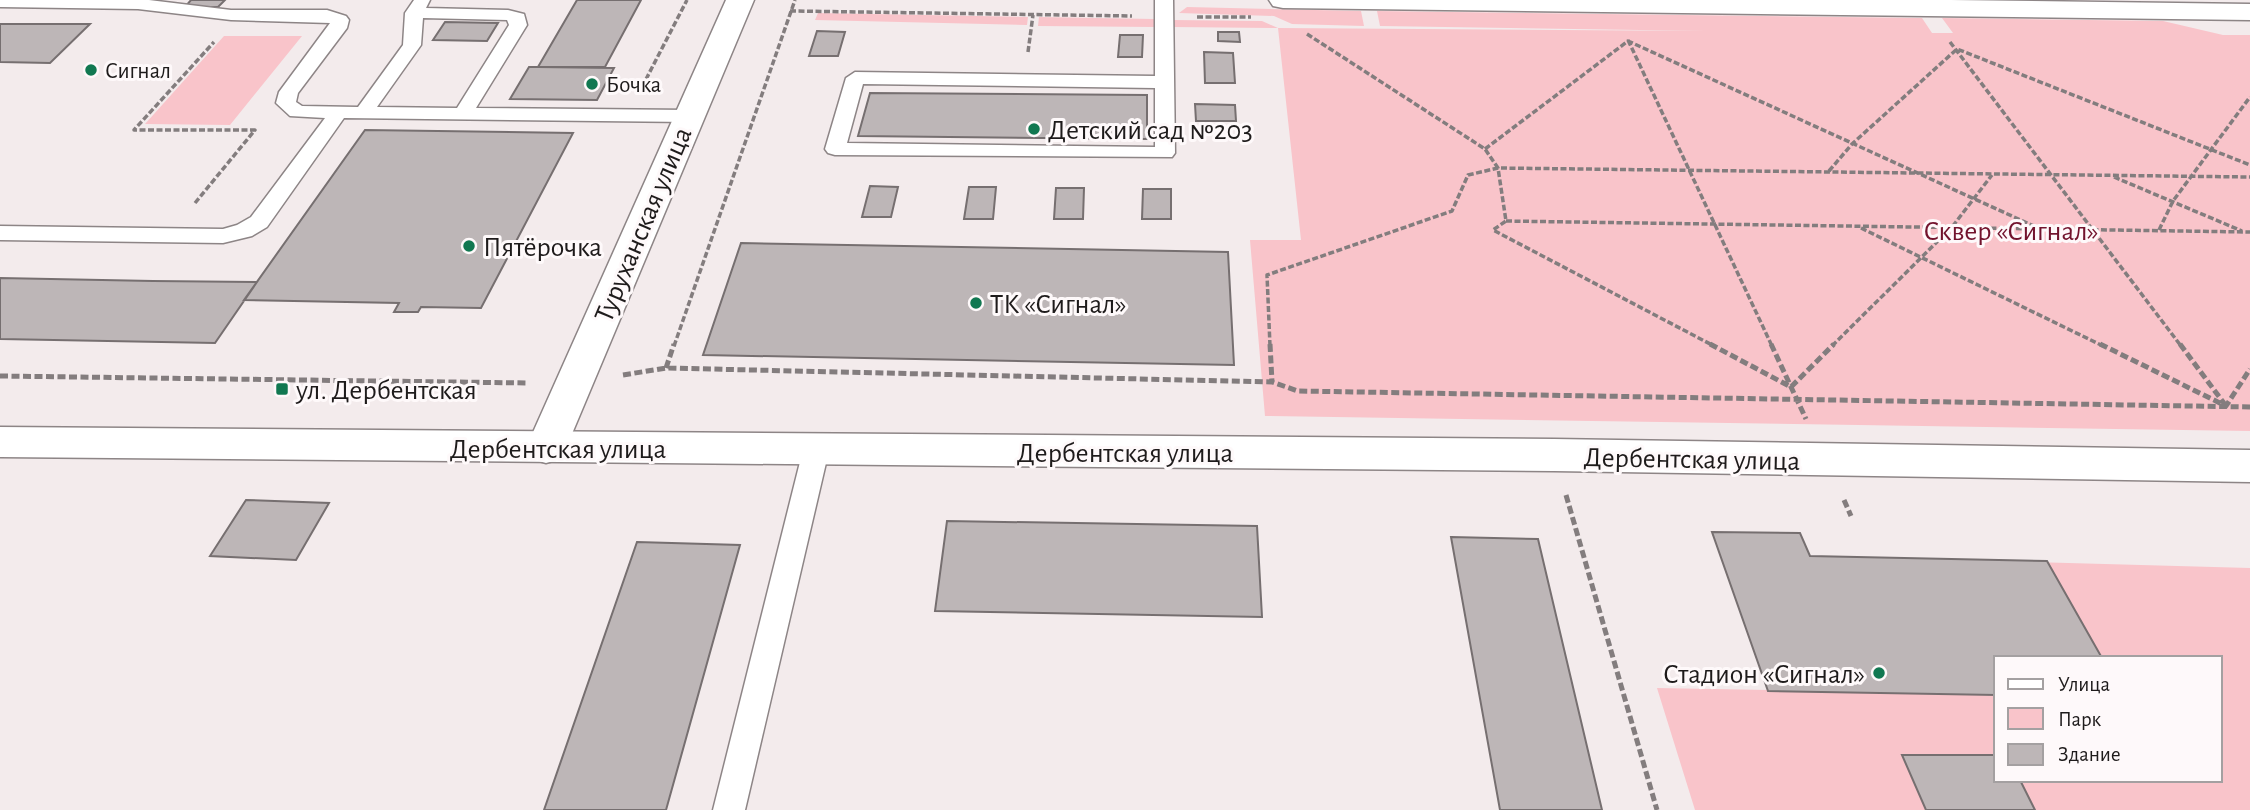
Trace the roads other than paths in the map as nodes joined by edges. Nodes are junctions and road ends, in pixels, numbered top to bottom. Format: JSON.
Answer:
{"nodes":[{"id":1,"x":740,"y":0,"type":"edge"},
{"id":2,"x":1164,"y":0,"type":"edge"},
{"id":3,"x":1283,"y":0,"type":"edge"},
{"id":4,"x":1494,"y":1,"type":"edge"},
{"id":5,"x":0,"y":2,"type":"edge"},
{"id":6,"x":1939,"y":6,"type":"edge"},
{"id":7,"x":418,"y":7,"type":"edge"},
{"id":8,"x":2250,"y":12,"type":"edge"},
{"id":9,"x":1164,"y":82,"type":"junction"},
{"id":10,"x":339,"y":112,"type":"junction"},
{"id":11,"x":364,"y":112,"type":"junction"},
{"id":12,"x":463,"y":113,"type":"junction"},
{"id":13,"x":689,"y":116,"type":"junction"},
{"id":14,"x":0,"y":233,"type":"edge"},
{"id":15,"x":0,"y":442,"type":"edge"},
{"id":16,"x":546,"y":448,"type":"junction"},
{"id":17,"x":816,"y":450,"type":"junction"},
{"id":18,"x":2250,"y":466,"type":"edge"},
{"id":19,"x":729,"y":810,"type":"edge"}],
"edges":[{"from":1,"to":13,"type":"street","name":"Туруханская улица"},
{"from":2,"to":9,"type":"lane"},
{"from":3,"to":4,"type":"street"},
{"from":4,"to":6,"type":"street"},
{"from":5,"to":10,"type":"lane"},
{"from":6,"to":8,"type":"street"},
{"from":7,"to":11,"type":"lane"},
{"from":7,"to":12,"type":"lane"},
{"from":9,"to":9,"type":"lane"},
{"from":10,"to":11,"type":"lane"},
{"from":10,"to":14,"type":"lane"},
{"from":11,"to":12,"type":"lane"},
{"from":12,"to":13,"type":"lane"},
{"from":13,"to":16,"type":"street","name":"Туруханская улица"},
{"from":15,"to":16,"type":"street","name":"Дербентская улица"},
{"from":16,"to":17,"type":"street","name":"Дербентская улица"},
{"from":17,"to":18,"type":"street","name":"Дербентская улица"},
{"from":17,"to":19,"type":"lane"}]}
